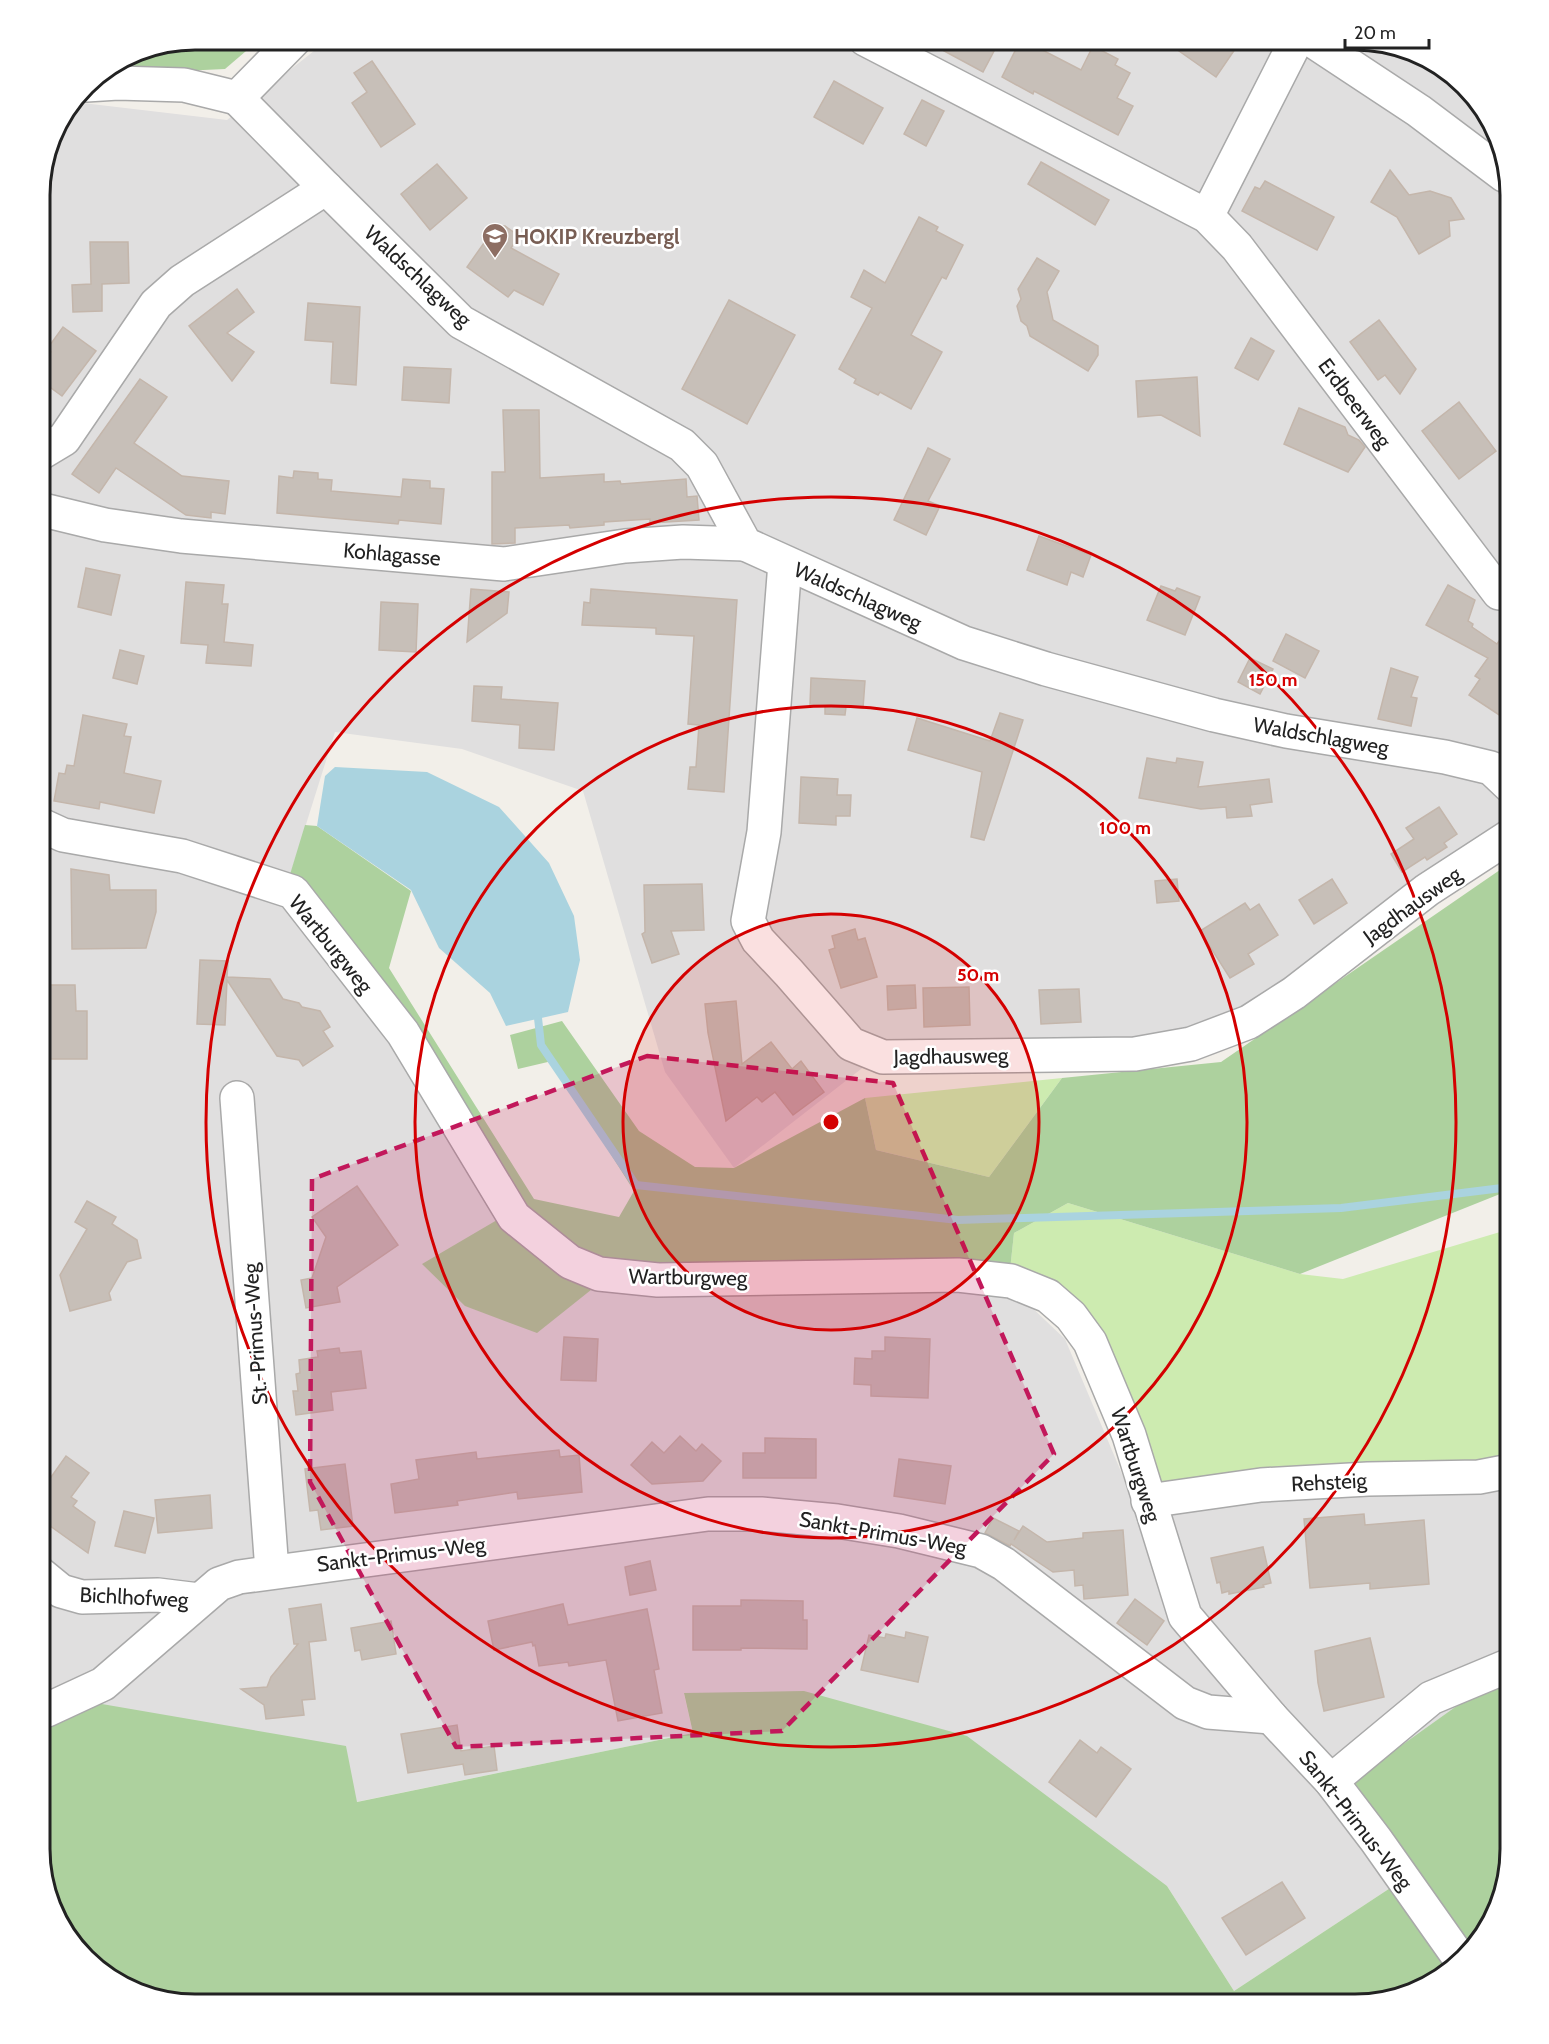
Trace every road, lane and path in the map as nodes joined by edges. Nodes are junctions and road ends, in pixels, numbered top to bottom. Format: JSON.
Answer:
{"nodes":[{"id":1,"x":284,"y":50,"type":"edge"},
{"id":2,"x":887,"y":50,"type":"edge"},
{"id":3,"x":1291,"y":50,"type":"edge"},
{"id":4,"x":1327,"y":50,"type":"edge"},
{"id":5,"x":100,"y":84,"type":"edge"},
{"id":6,"x":237,"y":98,"type":"junction"},
{"id":7,"x":1497,"y":170,"type":"edge"},
{"id":8,"x":326,"y":189,"type":"junction"},
{"id":9,"x":1207,"y":216,"type":"junction"},
{"id":10,"x":50,"y":447,"type":"edge"},
{"id":11,"x":50,"y":512,"type":"edge"},
{"id":12,"x":745,"y":544,"type":"junction"},
{"id":13,"x":785,"y":563,"type":"junction"},
{"id":14,"x":1499,"y":593,"type":"dead end"},
{"id":15,"x":1500,"y":777,"type":"edge"},
{"id":16,"x":50,"y":830,"type":"edge"},
{"id":17,"x":1500,"y":843,"type":"edge"},
{"id":18,"x":237,"y":1098,"type":"dead end"},
{"id":19,"x":1500,"y":1473,"type":"edge"},
{"id":20,"x":1148,"y":1501,"type":"junction"},
{"id":21,"x":272,"y":1571,"type":"junction"},
{"id":22,"x":50,"y":1582,"type":"edge"},
{"id":23,"x":199,"y":1600,"type":"junction"},
{"id":24,"x":1500,"y":1669,"type":"edge"},
{"id":25,"x":50,"y":1709,"type":"edge"},
{"id":26,"x":1271,"y":1717,"type":"junction"},
{"id":27,"x":1331,"y":1781,"type":"junction"},
{"id":28,"x":1456,"y":1953,"type":"edge"}],
"edges":[{"from":1,"to":6,"type":"street"},
{"from":2,"to":9,"type":"street","name":"Erdbeerweg"},
{"from":3,"to":9,"type":"street"},
{"from":4,"to":7,"type":"street"},
{"from":5,"to":6,"type":"street"},
{"from":6,"to":8,"type":"street","name":"Waldschlagweg"},
{"from":8,"to":10,"type":"street"},
{"from":8,"to":12,"type":"street","name":"Waldschlagweg"},
{"from":9,"to":14,"type":"street","name":"Erdbeerweg"},
{"from":11,"to":12,"type":"street","name":"Kohlagasse"},
{"from":12,"to":13,"type":"street","name":"Waldschlagweg"},
{"from":13,"to":15,"type":"street","name":"Waldschlagweg"},
{"from":13,"to":17,"type":"street","name":"Jagdhausweg"},
{"from":16,"to":20,"type":"street","name":"Wartburgweg"},
{"from":18,"to":21,"type":"street","name":"St.-Primus-Weg"},
{"from":19,"to":20,"type":"street","name":"Rehsteig"},
{"from":20,"to":26,"type":"street","name":"Wartburgweg"},
{"from":21,"to":23,"type":"street","name":"Sankt-Primus-Weg"},
{"from":21,"to":26,"type":"street","name":"Sankt-Primus-Weg"},
{"from":22,"to":23,"type":"street","name":"Bichlhofweg"},
{"from":23,"to":25,"type":"street","name":"Sankt-Primus-Weg"},
{"from":24,"to":27,"type":"street"},
{"from":26,"to":27,"type":"street","name":"Sankt-Primus-Weg"},
{"from":27,"to":28,"type":"street","name":"Sankt-Primus-Weg"}]}
